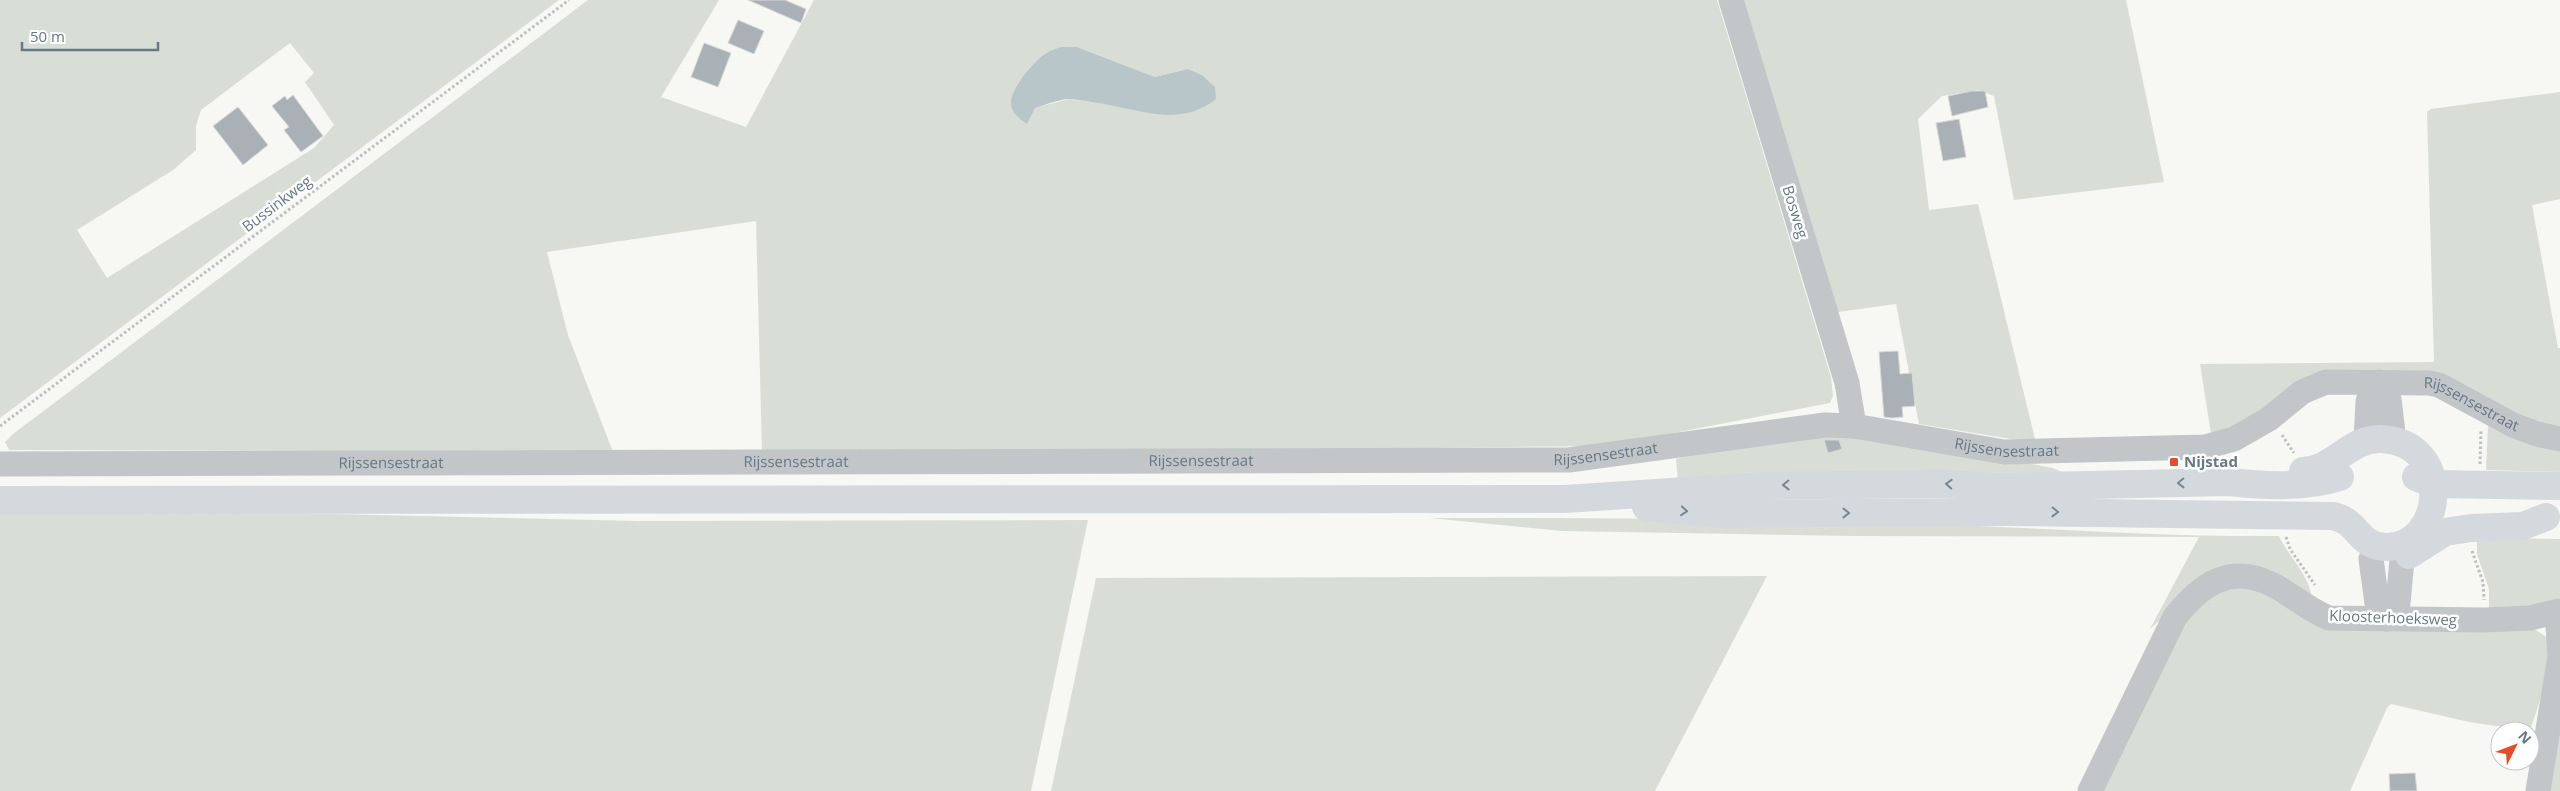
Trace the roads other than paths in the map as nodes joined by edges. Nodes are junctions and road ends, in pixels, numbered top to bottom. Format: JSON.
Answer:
{"nodes":[{"id":1,"x":1731,"y":0,"type":"edge"},
{"id":2,"x":2379,"y":382,"type":"junction"},
{"id":3,"x":1854,"y":426,"type":"junction"},
{"id":4,"x":2560,"y":439,"type":"edge"},
{"id":5,"x":2394,"y":441,"type":"junction"},
{"id":6,"x":2364,"y":449,"type":"junction"},
{"id":7,"x":0,"y":464,"type":"edge"},
{"id":8,"x":2340,"y":477,"type":"junction"},
{"id":9,"x":2432,"y":477,"type":"junction"},
{"id":10,"x":2229,"y":482,"type":"junction"},
{"id":11,"x":2553,"y":486,"type":"edge"},
{"id":12,"x":1565,"y":499,"type":"junction"},
{"id":13,"x":0,"y":500,"type":"edge"},
{"id":14,"x":2553,"y":517,"type":"edge"},
{"id":15,"x":2335,"y":523,"type":"junction"},
{"id":16,"x":2430,"y":530,"type":"junction"},
{"id":17,"x":2403,"y":551,"type":"junction"},
{"id":18,"x":2371,"y":559,"type":"junction"},
{"id":19,"x":2559,"y":612,"type":"edge"},
{"id":20,"x":2386,"y":619,"type":"junction"},
{"id":21,"x":2090,"y":791,"type":"edge"},
{"id":22,"x":2538,"y":791,"type":"edge"}],
"edges":[{"from":1,"to":3,"type":"street","name":"Bosweg"},
{"from":2,"to":3,"type":"street","name":"Rijssensestraat"},
{"from":2,"to":4,"type":"street","name":"Rijssensestraat"},
{"from":2,"to":5,"type":"street"},
{"from":2,"to":6,"type":"street"},
{"from":3,"to":7,"type":"street","name":"Rijssensestraat"},
{"from":5,"to":6,"type":"main road"},
{"from":5,"to":9,"type":"main road"},
{"from":6,"to":8,"type":"main road"},
{"from":6,"to":9,"type":"main road"},
{"from":6,"to":10,"type":"main road"},
{"from":8,"to":10,"type":"main road"},
{"from":8,"to":15,"type":"main road"},
{"from":9,"to":11,"type":"main road"},
{"from":9,"to":16,"type":"main road"},
{"from":10,"to":12,"type":"main road","one_way":true},
{"from":12,"to":13,"type":"main road"},
{"from":12,"to":15,"type":"main road","one_way":true},
{"from":14,"to":16,"type":"main road"},
{"from":15,"to":17,"type":"main road"},
{"from":15,"to":18,"type":"main road"},
{"from":16,"to":17,"type":"main road"},
{"from":17,"to":18,"type":"main road"},
{"from":17,"to":20,"type":"street"},
{"from":18,"to":20,"type":"street"},
{"from":19,"to":20,"type":"street","name":"Kloosterhoeksweg"},
{"from":19,"to":22,"type":"street"},
{"from":20,"to":21,"type":"street","name":"Kloosterhoeksweg"}]}
